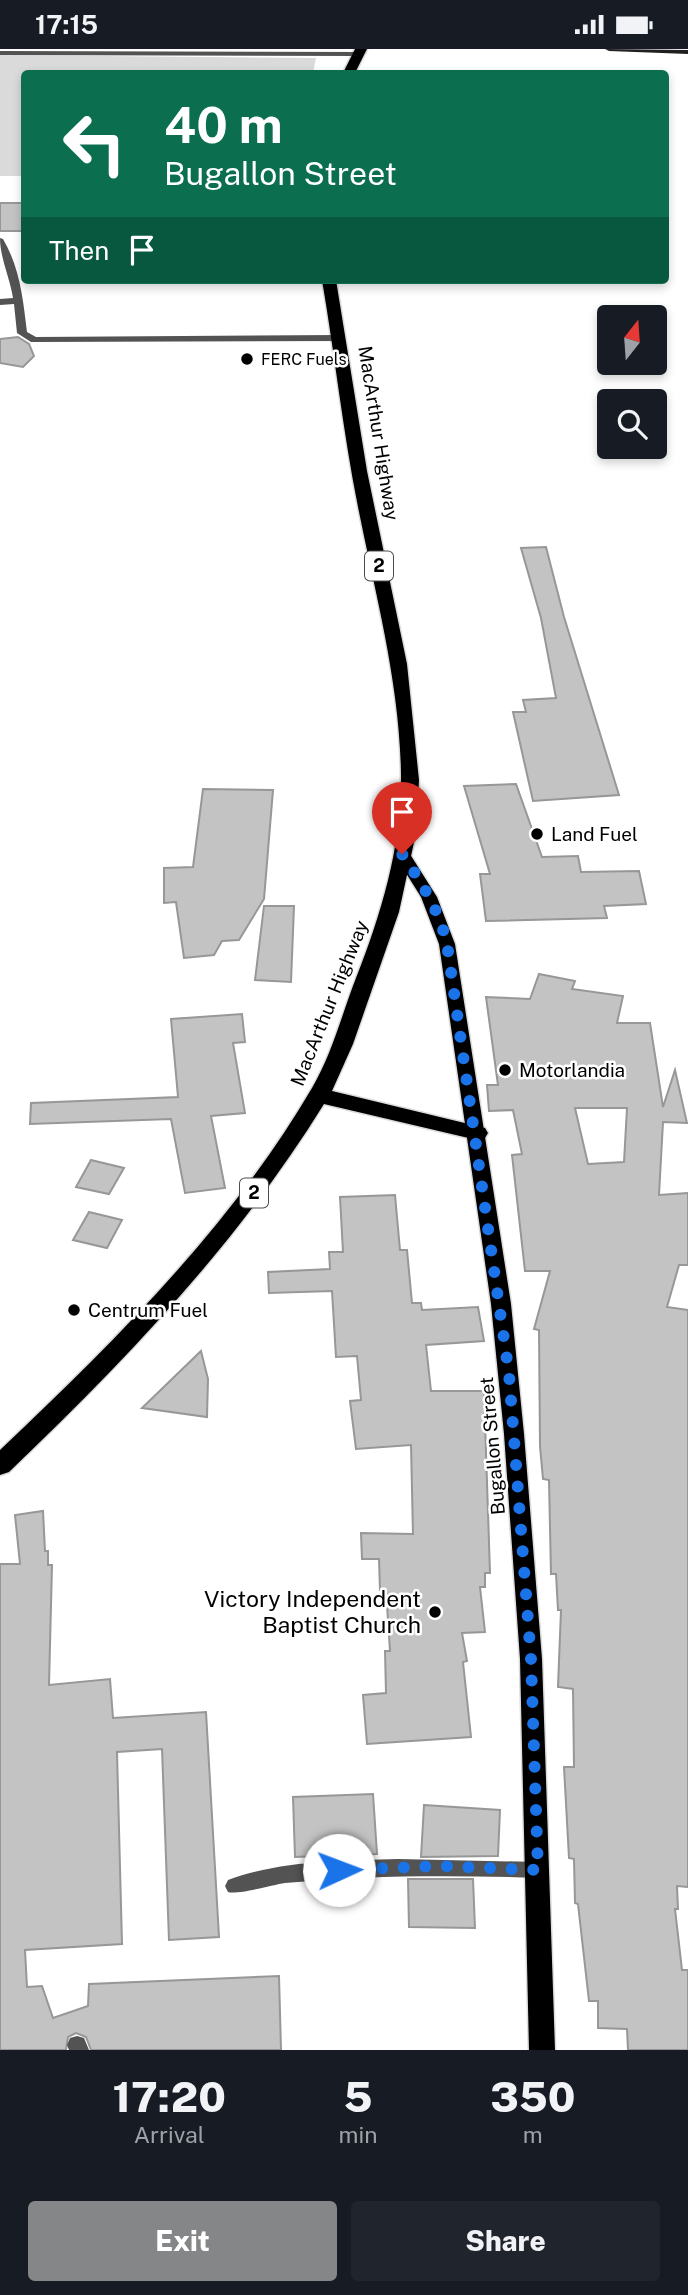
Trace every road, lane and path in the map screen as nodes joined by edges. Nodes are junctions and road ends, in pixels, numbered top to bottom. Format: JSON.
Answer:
{"nodes":[{"id":1,"x":609,"y":49,"type":"edge"},
{"id":2,"x":359,"y":52,"type":"edge"},
{"id":3,"x":688,"y":52,"type":"edge"},
{"id":4,"x":0,"y":53,"type":"edge"},
{"id":5,"x":350,"y":70,"type":"edge"},
{"id":6,"x":0,"y":241,"type":"edge"},
{"id":7,"x":5,"y":257,"type":"edge"},
{"id":8,"x":330,"y":284,"type":"edge"},
{"id":9,"x":18,"y":301,"type":"junction"},
{"id":10,"x":0,"y":302,"type":"edge"},
{"id":11,"x":340,"y":338,"type":"junction"},
{"id":12,"x":402,"y":854,"type":"junction"},
{"id":13,"x":318,"y":1095,"type":"junction"},
{"id":14,"x":477,"y":1133,"type":"junction"},
{"id":15,"x":0,"y":1465,"type":"edge"},
{"id":16,"x":538,"y":1870,"type":"junction"},
{"id":17,"x":235,"y":1886,"type":"dead end"},
{"id":18,"x":542,"y":2050,"type":"edge"}],
"edges":[{"from":1,"to":3,"type":"street"},
{"from":2,"to":4,"type":"street"},
{"from":2,"to":5,"type":"highway"},
{"from":6,"to":7,"type":"street"},
{"from":7,"to":9,"type":"street"},
{"from":8,"to":11,"type":"highway","name":"MacArthur Highway","number":"2"},
{"from":9,"to":10,"type":"street"},
{"from":9,"to":11,"type":"street"},
{"from":11,"to":12,"type":"highway","name":"MacArthur Highway","number":"2"},
{"from":12,"to":13,"type":"highway","name":"MacArthur Highway","number":"2"},
{"from":12,"to":14,"type":"main road","name":"Bugallon Street"},
{"from":13,"to":14,"type":"highway"},
{"from":13,"to":15,"type":"highway","name":"MacArthur Highway","number":"2"},
{"from":14,"to":16,"type":"main road","name":"Bugallon Street"},
{"from":16,"to":17,"type":"street"},
{"from":16,"to":18,"type":"main road","name":"Bugallon Street"}]}
